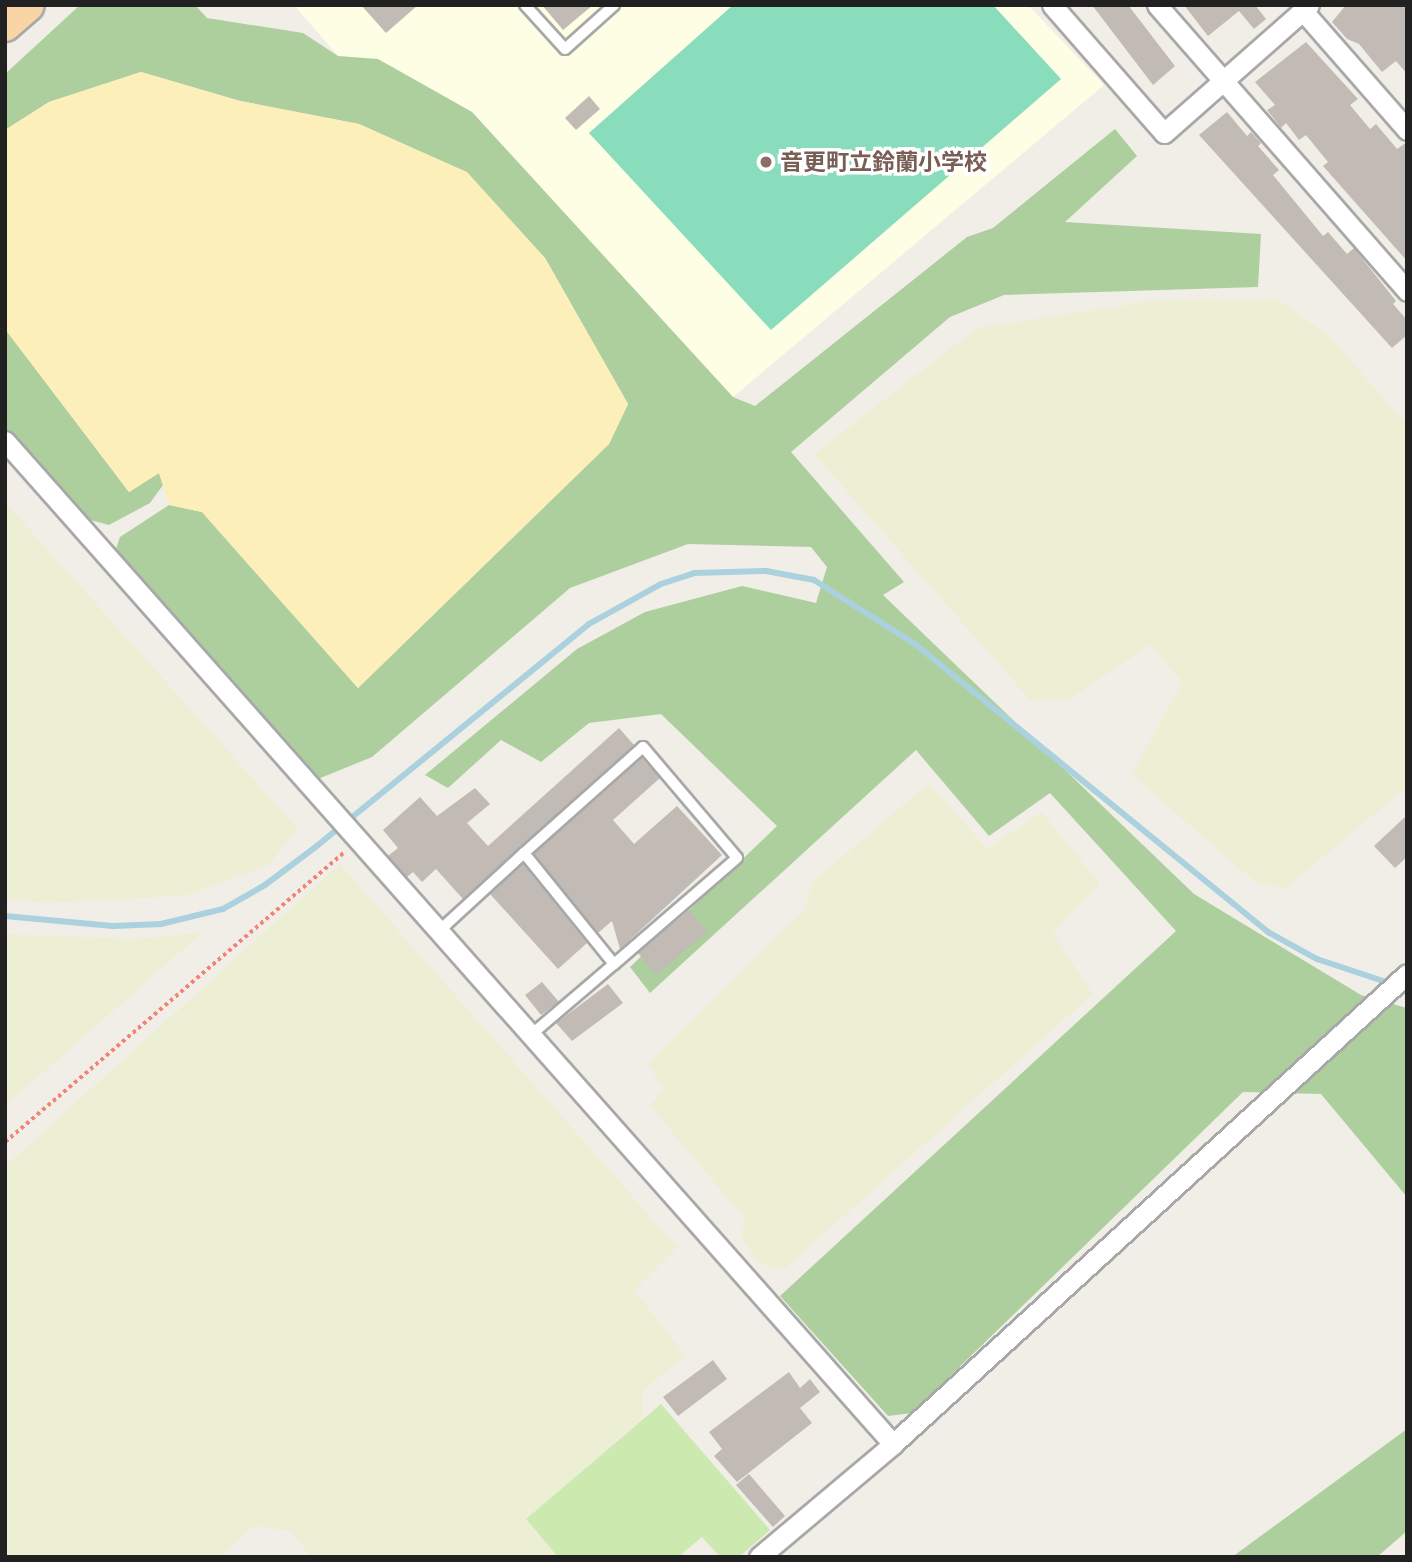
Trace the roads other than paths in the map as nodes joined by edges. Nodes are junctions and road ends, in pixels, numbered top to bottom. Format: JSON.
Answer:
{"nodes":[{"id":1,"x":27,"y":5,"type":"edge"},
{"id":2,"x":525,"y":5,"type":"edge"},
{"id":3,"x":614,"y":5,"type":"edge"},
{"id":4,"x":1052,"y":5,"type":"edge"},
{"id":5,"x":1157,"y":5,"type":"edge"},
{"id":6,"x":1306,"y":8,"type":"edge"},
{"id":7,"x":5,"y":25,"type":"edge"},
{"id":8,"x":1222,"y":79,"type":"junction"},
{"id":9,"x":1407,"y":130,"type":"edge"},
{"id":10,"x":1407,"y":291,"type":"edge"},
{"id":11,"x":5,"y":441,"type":"edge"},
{"id":12,"x":524,"y":853,"type":"junction"},
{"id":13,"x":439,"y":931,"type":"junction"},
{"id":14,"x":614,"y":964,"type":"junction"},
{"id":15,"x":1407,"y":974,"type":"edge"},
{"id":16,"x":531,"y":1035,"type":"junction"},
{"id":17,"x":893,"y":1444,"type":"junction"},
{"id":18,"x":759,"y":1557,"type":"edge"}],
"edges":[{"from":1,"to":7,"type":"main road"},
{"from":2,"to":3,"type":"lane"},
{"from":4,"to":8,"type":"street"},
{"from":5,"to":8,"type":"street"},
{"from":6,"to":8,"type":"street"},
{"from":6,"to":9,"type":"street"},
{"from":8,"to":10,"type":"street"},
{"from":11,"to":13,"type":"street"},
{"from":12,"to":13,"type":"lane"},
{"from":12,"to":14,"type":"lane"},
{"from":12,"to":14,"type":"lane"},
{"from":13,"to":16,"type":"street"},
{"from":14,"to":16,"type":"lane"},
{"from":15,"to":17,"type":"street"},
{"from":16,"to":17,"type":"street"},
{"from":17,"to":18,"type":"street"}]}
